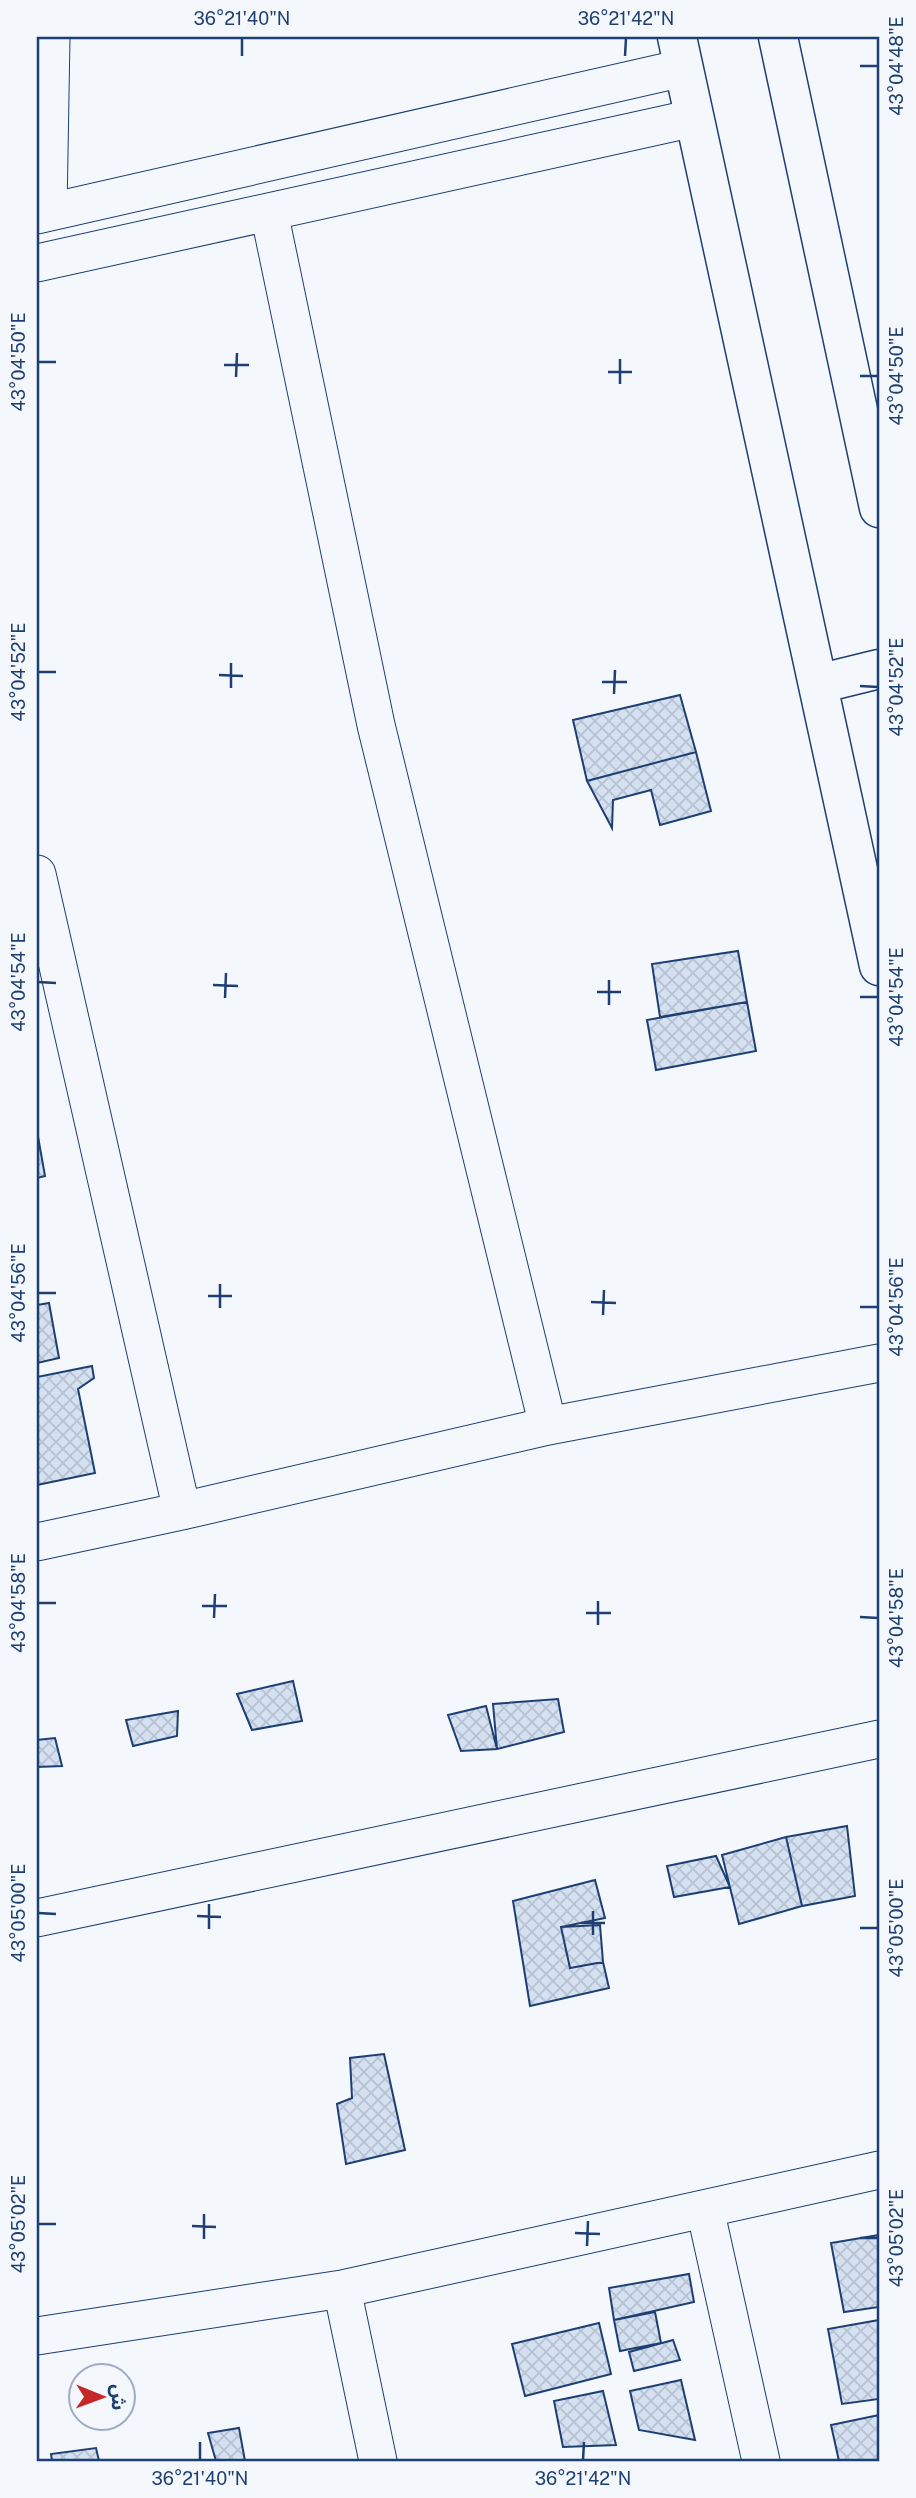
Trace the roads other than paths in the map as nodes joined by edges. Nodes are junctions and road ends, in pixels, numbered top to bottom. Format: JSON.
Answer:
{"nodes":[{"id":1,"x":51,"y":37,"type":"edge"},
{"id":2,"x":778,"y":37,"type":"edge"},
{"id":3,"x":680,"y":52,"type":"edge"},
{"id":4,"x":694,"y":118,"type":"junction"},
{"id":5,"x":269,"y":212,"type":"junction"},
{"id":6,"x":43,"y":214,"type":"edge"},
{"id":7,"x":37,"y":263,"type":"edge"},
{"id":8,"x":879,"y":508,"type":"edge"},
{"id":9,"x":879,"y":669,"type":"edge"},
{"id":10,"x":818,"y":684,"type":"junction"},
{"id":11,"x":37,"y":874,"type":"edge"},
{"id":12,"x":879,"y":966,"type":"edge"},
{"id":13,"x":51,"y":1003,"type":"edge"},
{"id":14,"x":879,"y":1363,"type":"edge"},
{"id":15,"x":548,"y":1426,"type":"junction"},
{"id":16,"x":182,"y":1511,"type":"junction"},
{"id":17,"x":37,"y":1542,"type":"edge"},
{"id":18,"x":879,"y":1739,"type":"edge"},
{"id":19,"x":37,"y":1918,"type":"edge"},
{"id":20,"x":879,"y":2170,"type":"edge"},
{"id":21,"x":705,"y":2209,"type":"junction"},
{"id":22,"x":342,"y":2289,"type":"junction"},
{"id":23,"x":37,"y":2336,"type":"edge"},
{"id":24,"x":378,"y":2461,"type":"edge"},
{"id":25,"x":761,"y":2461,"type":"edge"}],
"edges":[{"from":1,"to":6,"type":"street"},
{"from":2,"to":8,"type":"main road"},
{"from":3,"to":4,"type":"main road"},
{"from":3,"to":6,"type":"street"},
{"from":4,"to":5,"type":"street"},
{"from":4,"to":10,"type":"main road"},
{"from":5,"to":7,"type":"street"},
{"from":5,"to":15,"type":"street"},
{"from":9,"to":10,"type":"main road"},
{"from":10,"to":12,"type":"main road"},
{"from":11,"to":13,"type":"street"},
{"from":13,"to":16,"type":"street"},
{"from":14,"to":15,"type":"street"},
{"from":15,"to":16,"type":"street"},
{"from":16,"to":17,"type":"street"},
{"from":18,"to":19,"type":"street"},
{"from":20,"to":21,"type":"street"},
{"from":21,"to":22,"type":"street"},
{"from":21,"to":25,"type":"street"},
{"from":22,"to":23,"type":"street"},
{"from":22,"to":24,"type":"street"}]}
